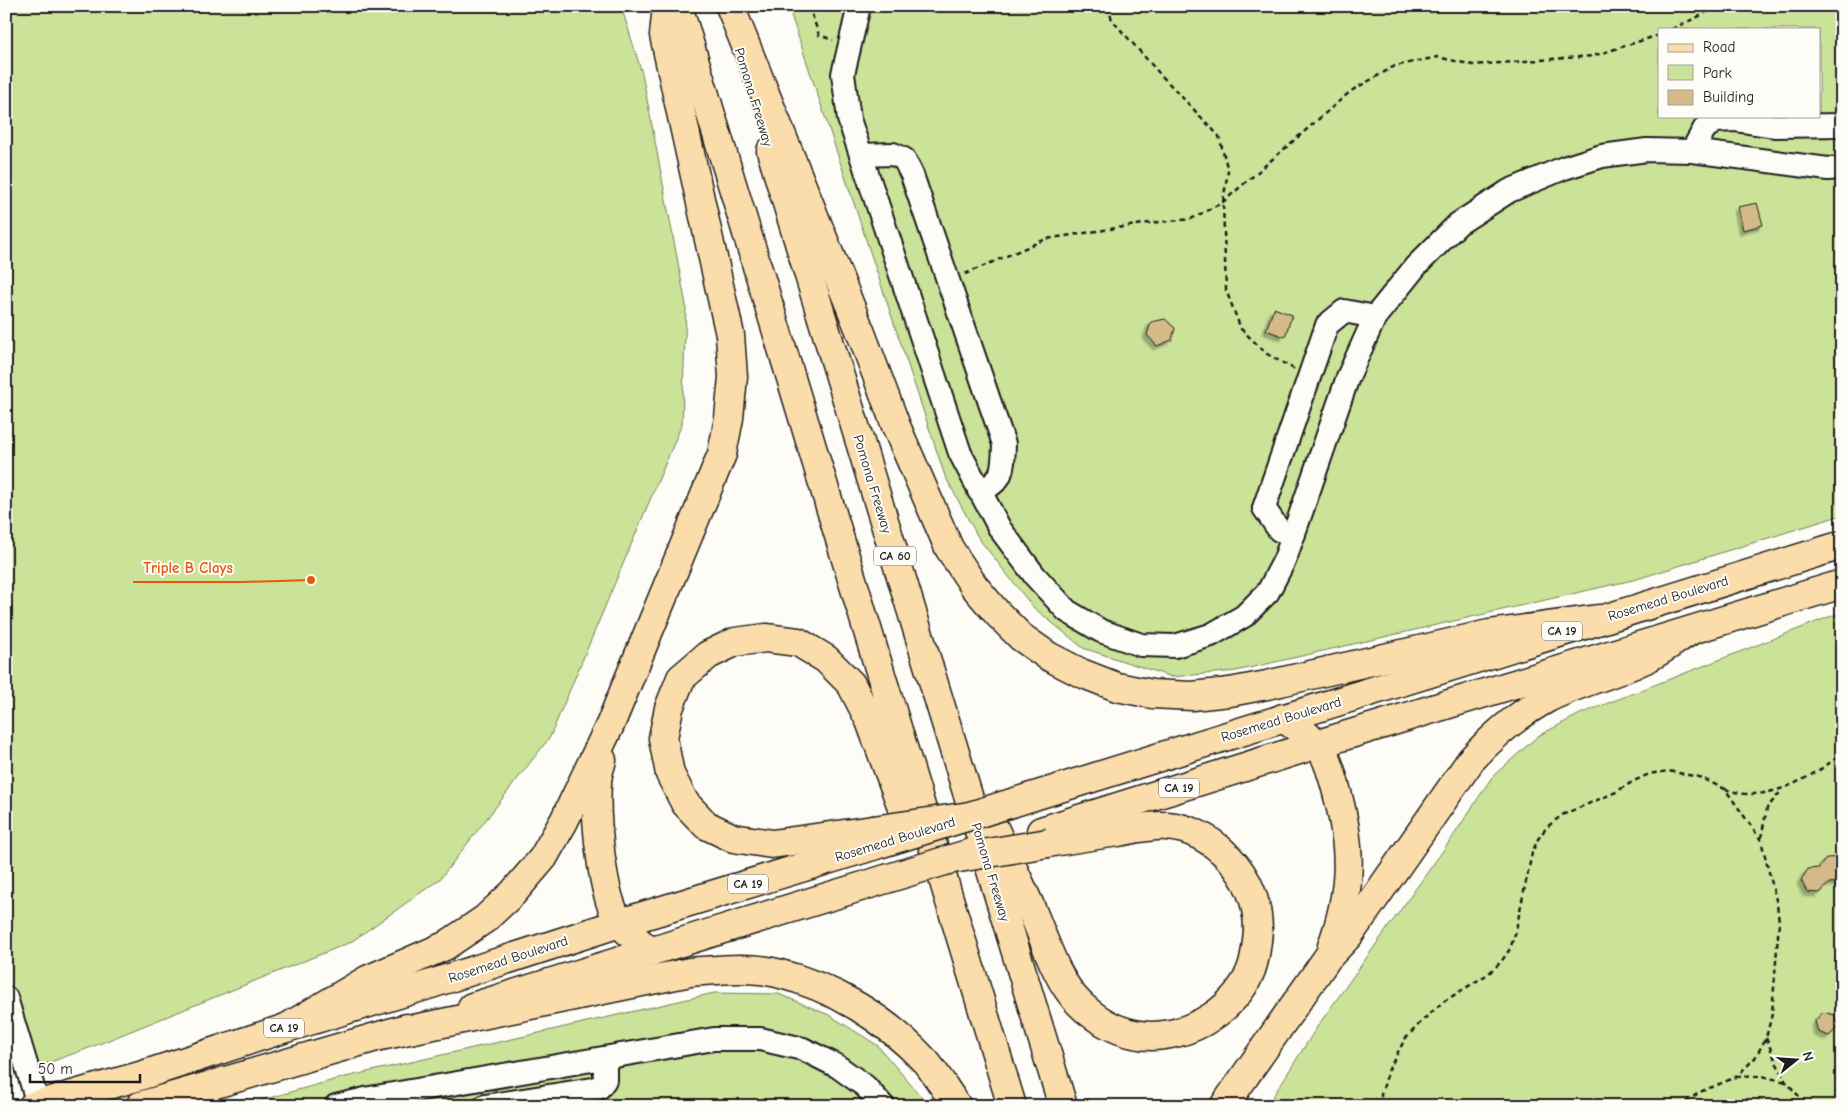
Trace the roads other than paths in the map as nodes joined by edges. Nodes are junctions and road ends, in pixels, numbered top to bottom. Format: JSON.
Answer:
{"nodes":[{"id":1,"x":667,"y":6,"type":"edge"},
{"id":2,"x":678,"y":6,"type":"edge"},
{"id":3,"x":726,"y":6,"type":"edge"},
{"id":4,"x":730,"y":6,"type":"edge"},
{"id":5,"x":858,"y":6,"type":"edge"},
{"id":6,"x":1842,"y":126,"type":"edge"},
{"id":7,"x":1692,"y":151,"type":"junction"},
{"id":8,"x":861,"y":155,"type":"junction"},
{"id":9,"x":1842,"y":168,"type":"edge"},
{"id":10,"x":1375,"y":317,"type":"junction"},
{"id":11,"x":979,"y":491,"type":"junction"},
{"id":12,"x":1294,"y":534,"type":"junction"},
{"id":13,"x":1842,"y":544,"type":"edge"},
{"id":14,"x":1842,"y":584,"type":"edge"},
{"id":15,"x":1598,"y":619,"type":"junction"},
{"id":16,"x":1690,"y":631,"type":"junction"},
{"id":17,"x":1283,"y":718,"type":"junction"},
{"id":18,"x":945,"y":721,"type":"junction"},
{"id":19,"x":610,"y":725,"type":"junction"},
{"id":20,"x":1318,"y":744,"type":"junction"},
{"id":21,"x":875,"y":837,"type":"junction"},
{"id":22,"x":1044,"y":837,"type":"junction"},
{"id":23,"x":620,"y":923,"type":"junction"},
{"id":24,"x":649,"y":951,"type":"junction"},
{"id":25,"x":1328,"y":957,"type":"junction"},
{"id":26,"x":6,"y":998,"type":"edge"},
{"id":27,"x":286,"y":1028,"type":"junction"},
{"id":28,"x":385,"y":1035,"type":"junction"},
{"id":29,"x":993,"y":1045,"type":"junction"},
{"id":30,"x":605,"y":1058,"type":"junction"},
{"id":31,"x":433,"y":1097,"type":"edge"},
{"id":32,"x":37,"y":1105,"type":"edge"},
{"id":33,"x":140,"y":1106,"type":"edge"},
{"id":34,"x":336,"y":1106,"type":"edge"},
{"id":35,"x":485,"y":1106,"type":"edge"},
{"id":36,"x":883,"y":1106,"type":"edge"},
{"id":37,"x":957,"y":1106,"type":"edge"},
{"id":38,"x":1012,"y":1106,"type":"edge"},
{"id":39,"x":1063,"y":1106,"type":"edge"},
{"id":40,"x":1224,"y":1106,"type":"edge"}],
"edges":[{"from":1,"to":19,"type":"main road"},
{"from":2,"to":29,"type":"main road"},
{"from":3,"to":18,"type":"main road","name":"Pomona Freeway","number":"CA 60"},
{"from":4,"to":15,"type":"main road"},
{"from":5,"to":8,"type":"lane"},
{"from":6,"to":7,"type":"lane"},
{"from":7,"to":9,"type":"lane"},
{"from":7,"to":10,"type":"lane"},
{"from":8,"to":11,"type":"lane"},
{"from":8,"to":11,"type":"lane"},
{"from":10,"to":12,"type":"lane"},
{"from":10,"to":12,"type":"lane"},
{"from":11,"to":12,"type":"lane"},
{"from":13,"to":15,"type":"main road","name":"Rosemead Boulevard","number":"CA 19"},
{"from":14,"to":16,"type":"main road","number":"CA 19"},
{"from":15,"to":17,"type":"main road","name":"Rosemead Boulevard","number":"CA 19"},
{"from":16,"to":20,"type":"main road","number":"CA 19"},
{"from":16,"to":25,"type":"main road"},
{"from":17,"to":20,"type":"main road"},
{"from":17,"to":21,"type":"main road","name":"Rosemead Boulevard","number":"CA 19","bridge":true},
{"from":18,"to":22,"type":"main road"},
{"from":18,"to":39,"type":"main road","name":"Pomona Freeway","number":"CA 60"},
{"from":19,"to":23,"type":"main road"},
{"from":19,"to":27,"type":"main road"},
{"from":20,"to":22,"type":"main road","number":"CA 19"},
{"from":20,"to":25,"type":"main road"},
{"from":21,"to":23,"type":"main road","name":"Rosemead Boulevard","number":"CA 19"},
{"from":21,"to":29,"type":"main road"},
{"from":22,"to":24,"type":"main road","number":"CA 19","bridge":true},
{"from":23,"to":24,"type":"main road"},
{"from":23,"to":27,"type":"main road","name":"Rosemead Boulevard","number":"CA 19"},
{"from":24,"to":28,"type":"main road","number":"CA 19"},
{"from":25,"to":40,"type":"main road"},
{"from":26,"to":32,"type":"lane"},
{"from":27,"to":32,"type":"main road","name":"Rosemead Boulevard","number":"CA 19"},
{"from":28,"to":33,"type":"main road","number":"CA 19"},
{"from":28,"to":37,"type":"main road"},
{"from":29,"to":38,"type":"main road"},
{"from":30,"to":31,"type":"lane"},
{"from":30,"to":35,"type":"lane"},
{"from":30,"to":36,"type":"lane"},
{"from":31,"to":34,"type":"lane"}]}
